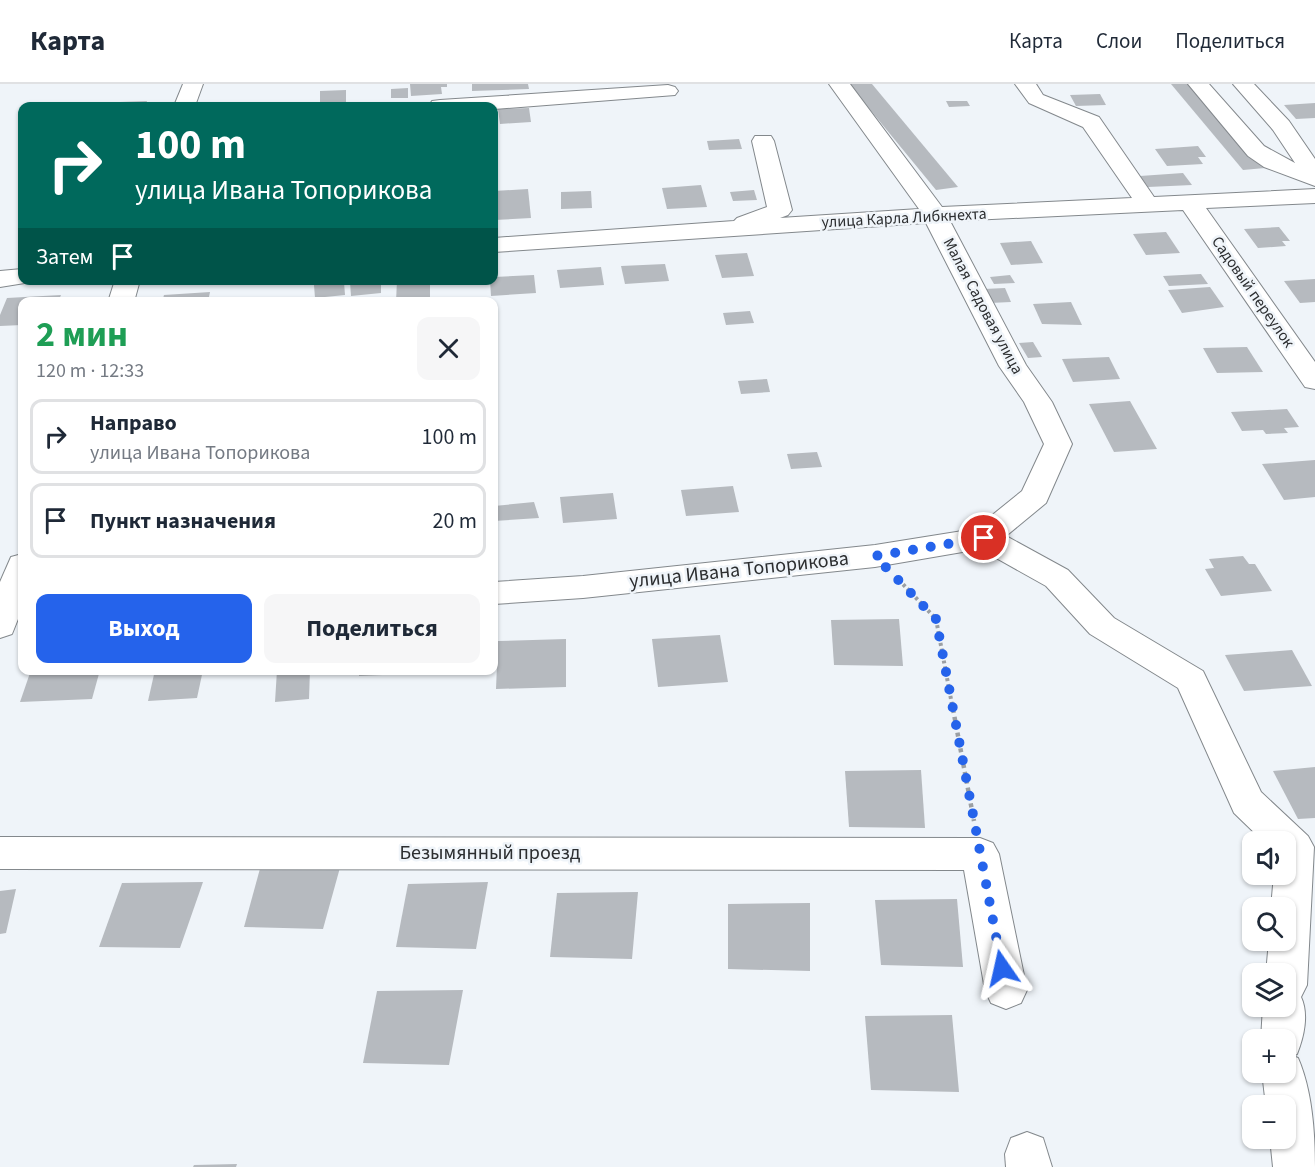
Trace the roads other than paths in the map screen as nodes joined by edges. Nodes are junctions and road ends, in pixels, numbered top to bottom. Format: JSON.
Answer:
{"nodes":[{"id":1,"x":193,"y":84,"type":"edge"},
{"id":2,"x":839,"y":84,"type":"edge"},
{"id":3,"x":1025,"y":84,"type":"edge"},
{"id":4,"x":1198,"y":84,"type":"edge"},
{"id":5,"x":1243,"y":84,"type":"edge"},
{"id":6,"x":668,"y":91,"type":"dead end"},
{"id":7,"x":186,"y":102,"type":"edge"},
{"id":8,"x":498,"y":102,"type":"edge"},
{"id":9,"x":763,"y":141,"type":"dead end"},
{"id":10,"x":1315,"y":177,"type":"edge"},
{"id":11,"x":1315,"y":196,"type":"edge"},
{"id":12,"x":1191,"y":204,"type":"junction"},
{"id":13,"x":1149,"y":206,"type":"junction"},
{"id":14,"x":933,"y":215,"type":"junction"},
{"id":15,"x":727,"y":229,"type":"junction"},
{"id":16,"x":498,"y":245,"type":"edge"},
{"id":17,"x":18,"y":277,"type":"edge"},
{"id":18,"x":0,"y":279,"type":"edge"},
{"id":19,"x":1315,"y":381,"type":"edge"},
{"id":20,"x":984,"y":538,"type":"junction"},
{"id":21,"x":18,"y":580,"type":"edge"},
{"id":22,"x":498,"y":593,"type":"edge"},
{"id":23,"x":6,"y":624,"type":"edge"},
{"id":24,"x":1305,"y":846,"type":"edge"},
{"id":25,"x":0,"y":853,"type":"edge"},
{"id":26,"x":1289,"y":963,"type":"edge"},
{"id":27,"x":1006,"y":990,"type":"dead end"},
{"id":28,"x":1285,"y":1083,"type":"edge"},
{"id":29,"x":1296,"y":1167,"type":"edge"}],
"edges":[{"from":1,"to":7,"type":"street"},
{"from":2,"to":14,"type":"street","name":"Малая Садовая улица"},
{"from":3,"to":13,"type":"street"},
{"from":4,"to":10,"type":"street"},
{"from":5,"to":10,"type":"street"},
{"from":6,"to":8,"type":"street"},
{"from":9,"to":15,"type":"street"},
{"from":11,"to":12,"type":"street","name":"улица Карла Либкнехта"},
{"from":12,"to":13,"type":"street","name":"улица Карла Либкнехта"},
{"from":12,"to":19,"type":"street","name":"Садовый переулок"},
{"from":13,"to":14,"type":"street","name":"улица Карла Либкнехта"},
{"from":14,"to":15,"type":"street","name":"улица Карла Либкнехта"},
{"from":14,"to":20,"type":"street","name":"Малая Садовая улица"},
{"from":15,"to":16,"type":"street","name":"улица Карла Либкнехта"},
{"from":17,"to":18,"type":"street"},
{"from":20,"to":22,"type":"street","name":"улица Ивана Топорикова"},
{"from":20,"to":24,"type":"street"},
{"from":21,"to":23,"type":"street"},
{"from":24,"to":26,"type":"street"},
{"from":25,"to":27,"type":"street","name":"Безымянный проезд"},
{"from":28,"to":29,"type":"street"}]}
